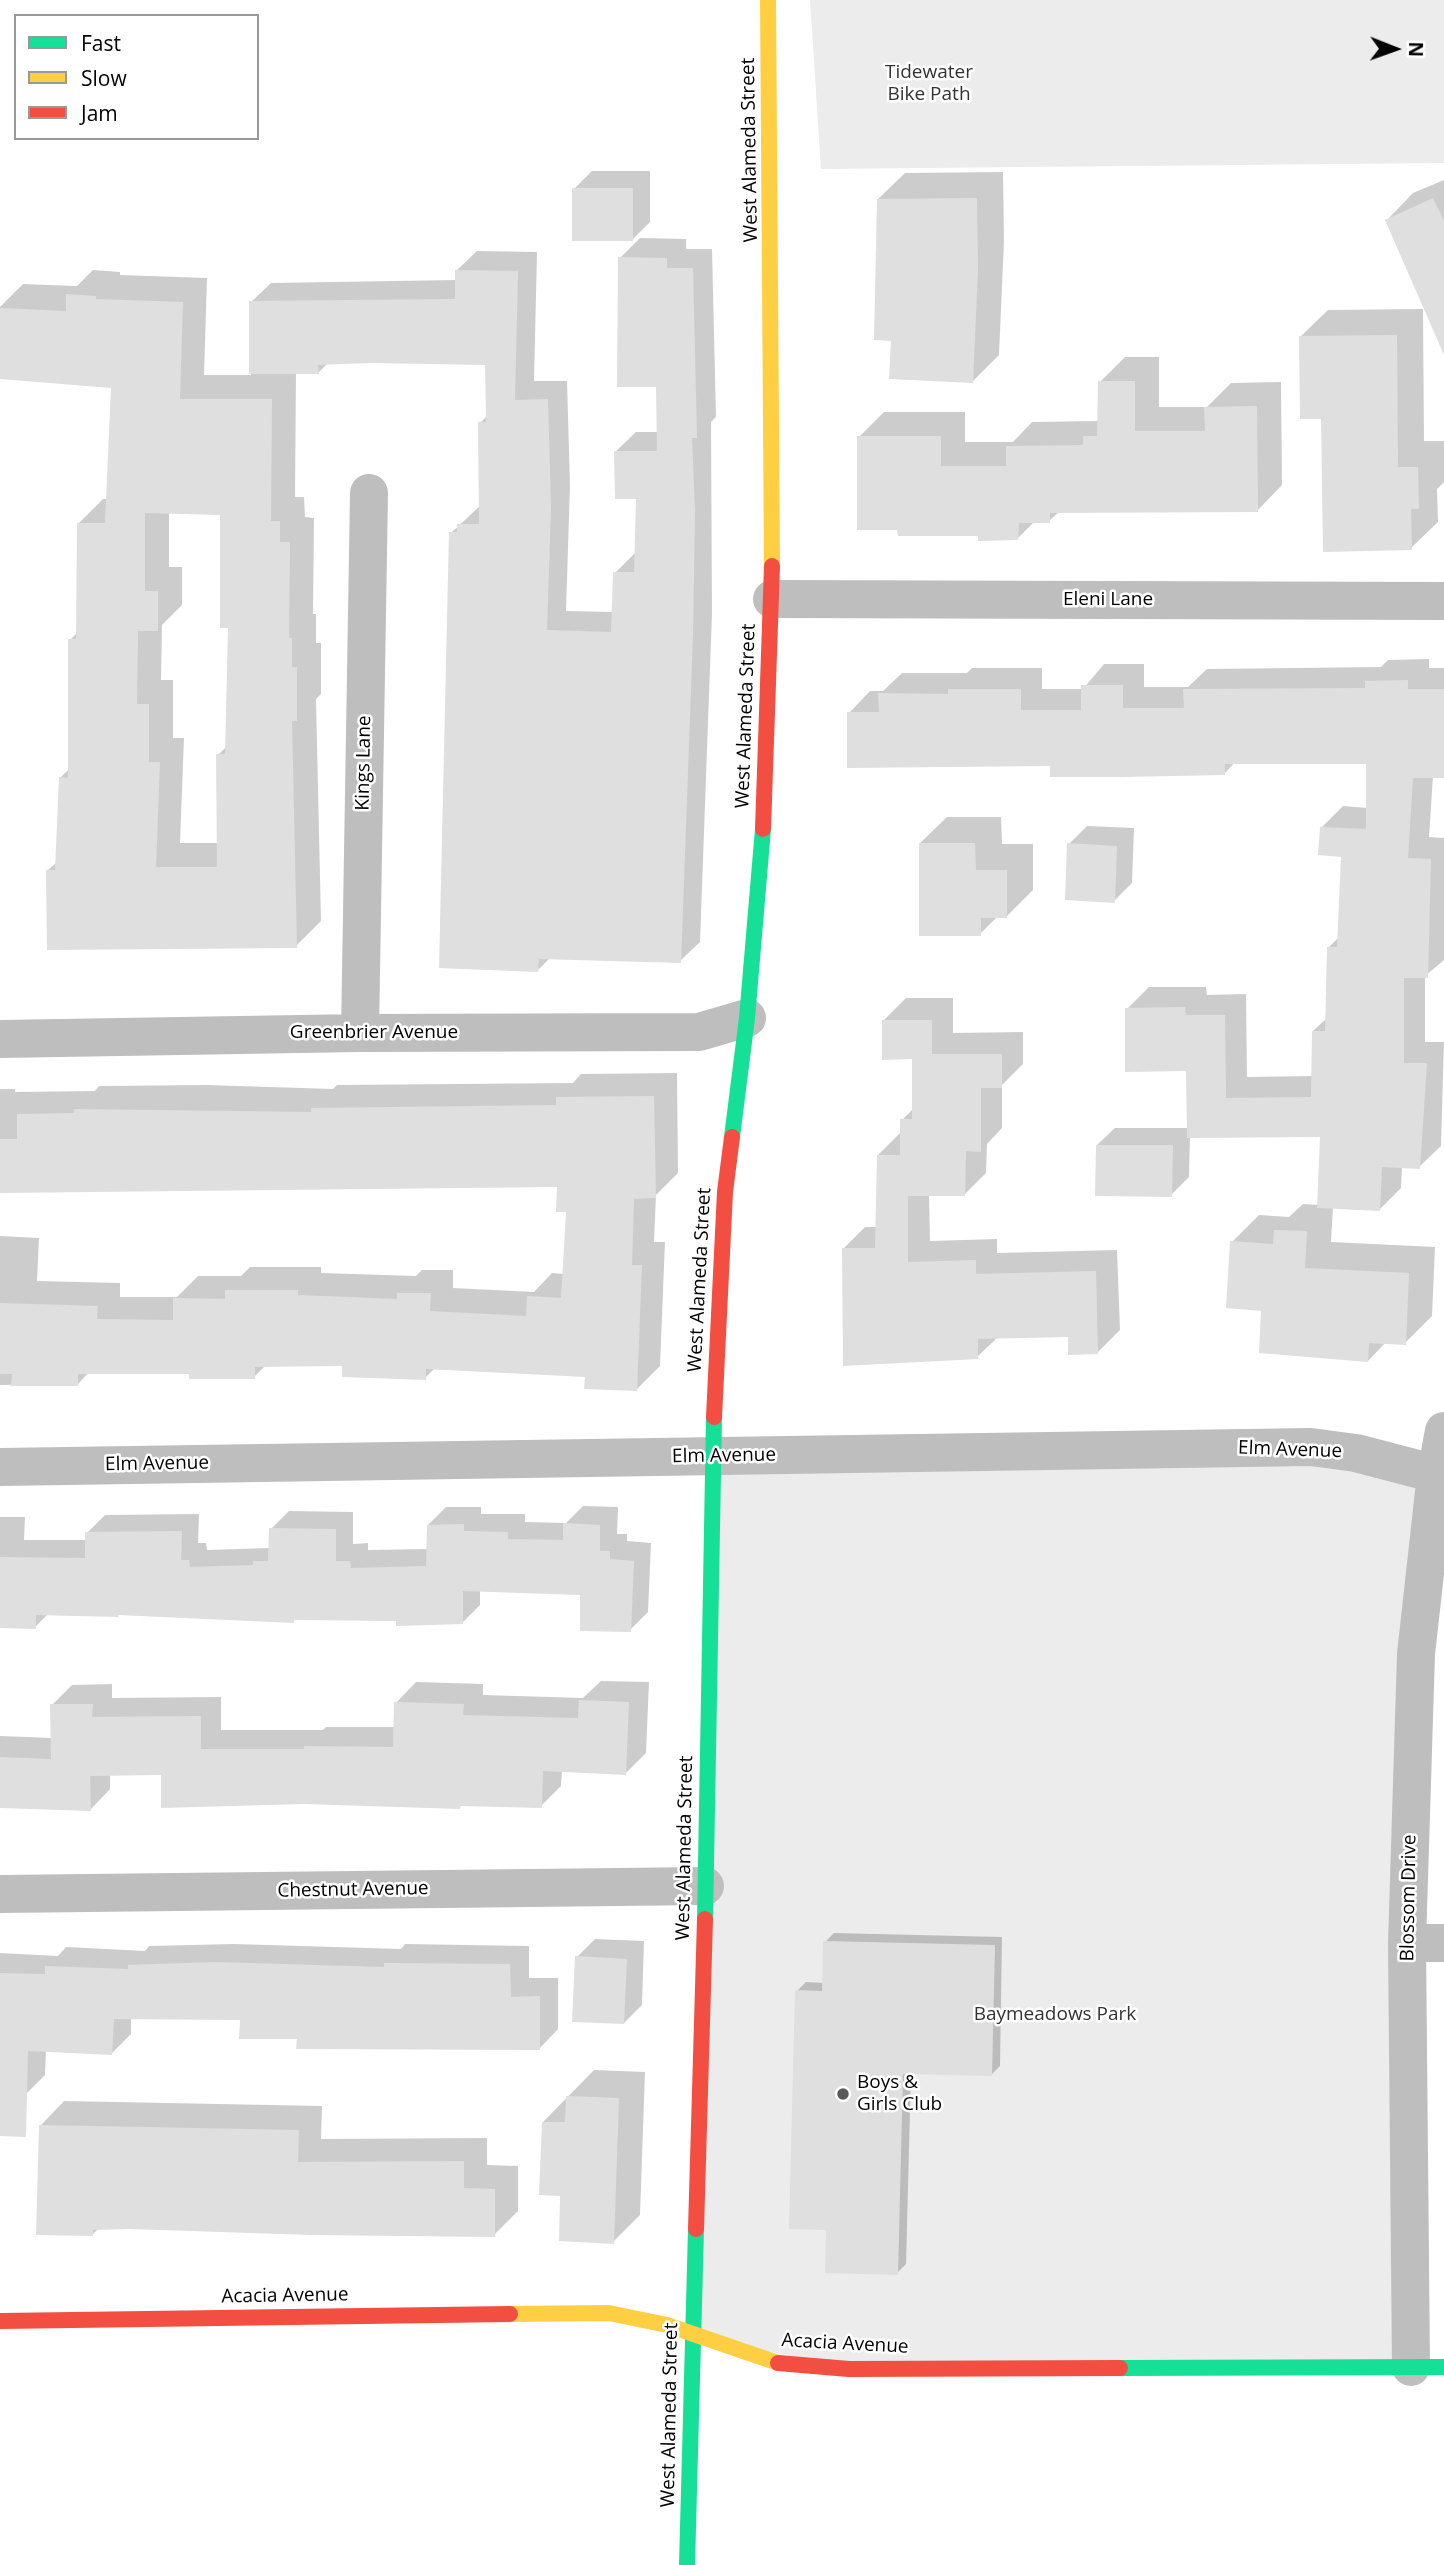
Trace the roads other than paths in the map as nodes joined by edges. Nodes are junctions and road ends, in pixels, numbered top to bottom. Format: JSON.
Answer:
{"nodes":[{"id":1,"x":768,"y":0,"type":"edge"},
{"id":2,"x":369,"y":493,"type":"dead end"},
{"id":3,"x":772,"y":599,"type":"junction"},
{"id":4,"x":1444,"y":601,"type":"edge"},
{"id":5,"x":747,"y":1018,"type":"junction"},
{"id":6,"x":360,"y":1033,"type":"junction"},
{"id":7,"x":0,"y":1039,"type":"edge"},
{"id":8,"x":1444,"y":1431,"type":"edge"},
{"id":9,"x":712,"y":1456,"type":"junction"},
{"id":10,"x":0,"y":1466,"type":"edge"},
{"id":11,"x":1440,"y":1475,"type":"edge"},
{"id":12,"x":705,"y":1886,"type":"junction"},
{"id":13,"x":0,"y":1894,"type":"edge"},
{"id":14,"x":1426,"y":1943,"type":"edge"},
{"id":15,"x":0,"y":2321,"type":"edge"},
{"id":16,"x":693,"y":2335,"type":"junction"},
{"id":17,"x":1427,"y":2367,"type":"edge"},
{"id":18,"x":687,"y":2565,"type":"edge"}],
"edges":[{"from":1,"to":3,"type":"street","name":"West Alameda Street"},
{"from":2,"to":6,"type":"street","name":"Kings Lane"},
{"from":3,"to":4,"type":"street","name":"Eleni Lane"},
{"from":3,"to":5,"type":"street","name":"West Alameda Street"},
{"from":5,"to":6,"type":"street","name":"Greenbrier Avenue"},
{"from":5,"to":9,"type":"street","name":"West Alameda Street"},
{"from":6,"to":7,"type":"street","name":"Greenbrier Avenue"},
{"from":8,"to":11,"type":"street","name":"Blossom Drive"},
{"from":9,"to":10,"type":"street","name":"Elm Avenue"},
{"from":9,"to":11,"type":"street","name":"Elm Avenue"},
{"from":9,"to":12,"type":"street","name":"West Alameda Street"},
{"from":11,"to":14,"type":"street","name":"Blossom Drive"},
{"from":12,"to":13,"type":"street","name":"Chestnut Avenue"},
{"from":12,"to":16,"type":"street","name":"West Alameda Street"},
{"from":14,"to":17,"type":"street","name":"Blossom Drive"},
{"from":15,"to":16,"type":"street","name":"Acacia Avenue"},
{"from":16,"to":17,"type":"street","name":"Acacia Avenue"},
{"from":16,"to":18,"type":"street","name":"West Alameda Street"}]}
